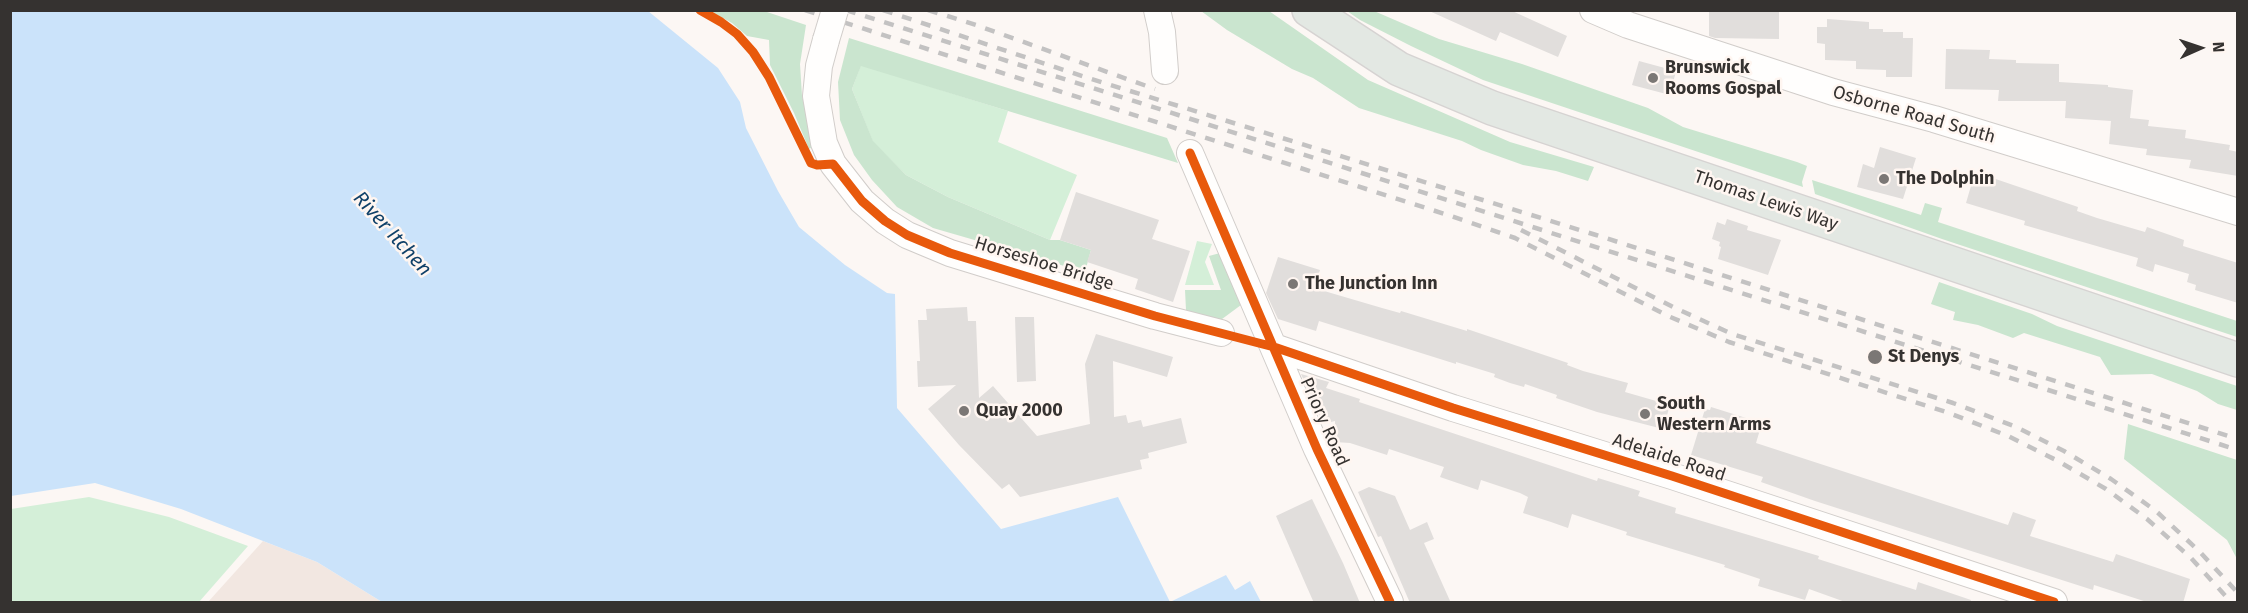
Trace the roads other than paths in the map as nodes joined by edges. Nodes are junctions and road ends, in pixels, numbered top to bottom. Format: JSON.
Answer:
{"nodes":[{"id":1,"x":835,"y":10,"type":"edge"},
{"id":2,"x":1158,"y":10,"type":"edge"},
{"id":3,"x":1309,"y":10,"type":"edge"},
{"id":4,"x":1593,"y":10,"type":"edge"},
{"id":5,"x":1165,"y":71,"type":"dead end"},
{"id":6,"x":1190,"y":153,"type":"dead end"},
{"id":7,"x":2238,"y":212,"type":"edge"},
{"id":8,"x":1221,"y":333,"type":"dead end"},
{"id":9,"x":1274,"y":347,"type":"junction"},
{"id":10,"x":2238,"y":360,"type":"edge"},
{"id":11,"x":1390,"y":603,"type":"edge"},
{"id":12,"x":2054,"y":603,"type":"edge"}],
"edges":[{"from":1,"to":8,"type":"street","name":"Horseshoe Bridge","bridge":true},
{"from":2,"to":5,"type":"street"},
{"from":3,"to":10,"type":"main road","name":"Thomas Lewis Way"},
{"from":4,"to":7,"type":"street","name":"Osborne Road South"},
{"from":6,"to":9,"type":"street","name":"Priory Road"},
{"from":9,"to":11,"type":"street","name":"Priory Road"},
{"from":9,"to":12,"type":"street","name":"Adelaide Road"}]}
